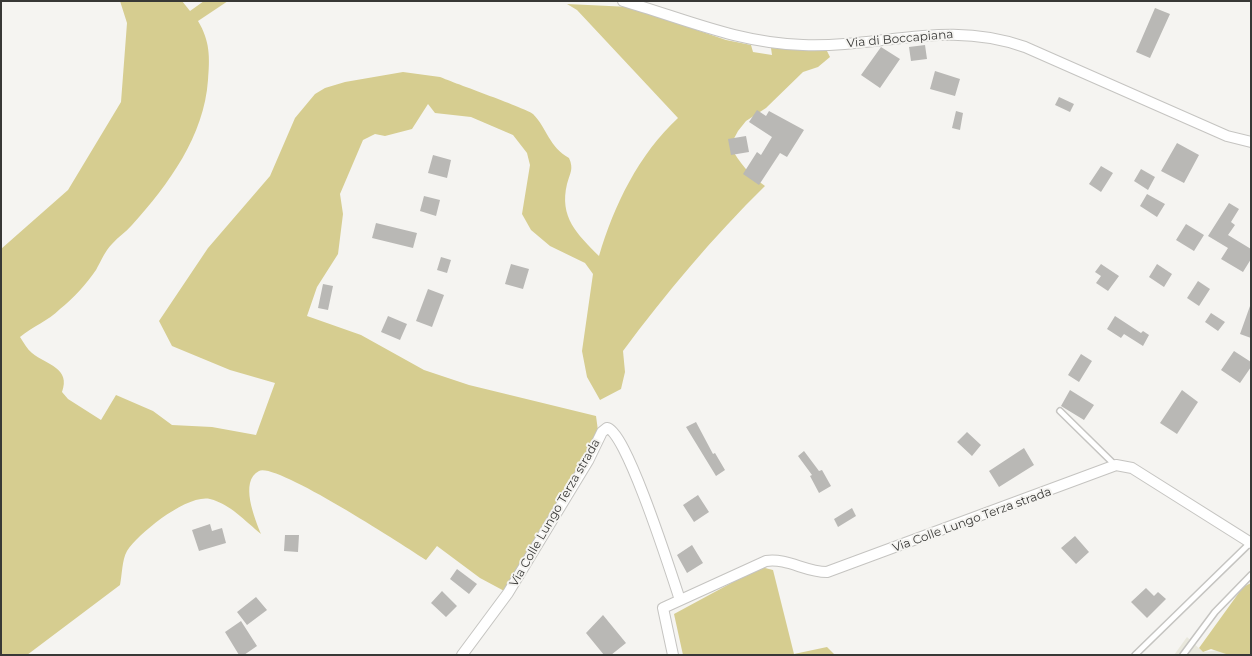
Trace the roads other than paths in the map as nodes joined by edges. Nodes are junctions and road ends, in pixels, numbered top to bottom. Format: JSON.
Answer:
{"nodes":[{"id":1,"x":623,"y":1,"type":"edge"},
{"id":2,"x":1251,"y":142,"type":"edge"},
{"id":3,"x":1060,"y":411,"type":"dead end"},
{"id":4,"x":1116,"y":465,"type":"junction"},
{"id":5,"x":1250,"y":543,"type":"edge"},
{"id":6,"x":1251,"y":575,"type":"edge"},
{"id":7,"x":680,"y":600,"type":"junction"},
{"id":8,"x":462,"y":655,"type":"edge"},
{"id":9,"x":673,"y":655,"type":"edge"},
{"id":10,"x":1135,"y":655,"type":"edge"},
{"id":11,"x":1183,"y":655,"type":"edge"}],
"edges":[{"from":1,"to":2,"type":"street","name":"Via di Boccapiana"},
{"from":3,"to":4,"type":"lane"},
{"from":4,"to":5,"type":"street"},
{"from":4,"to":7,"type":"street","name":"Via Colle Lungo Terza strada"},
{"from":5,"to":10,"type":"lane"},
{"from":6,"to":11,"type":"lane"},
{"from":7,"to":8,"type":"street","name":"Via Colle Lungo Terza strada"},
{"from":7,"to":9,"type":"street","name":"Via Colle Lungo Terza strada"}]}
